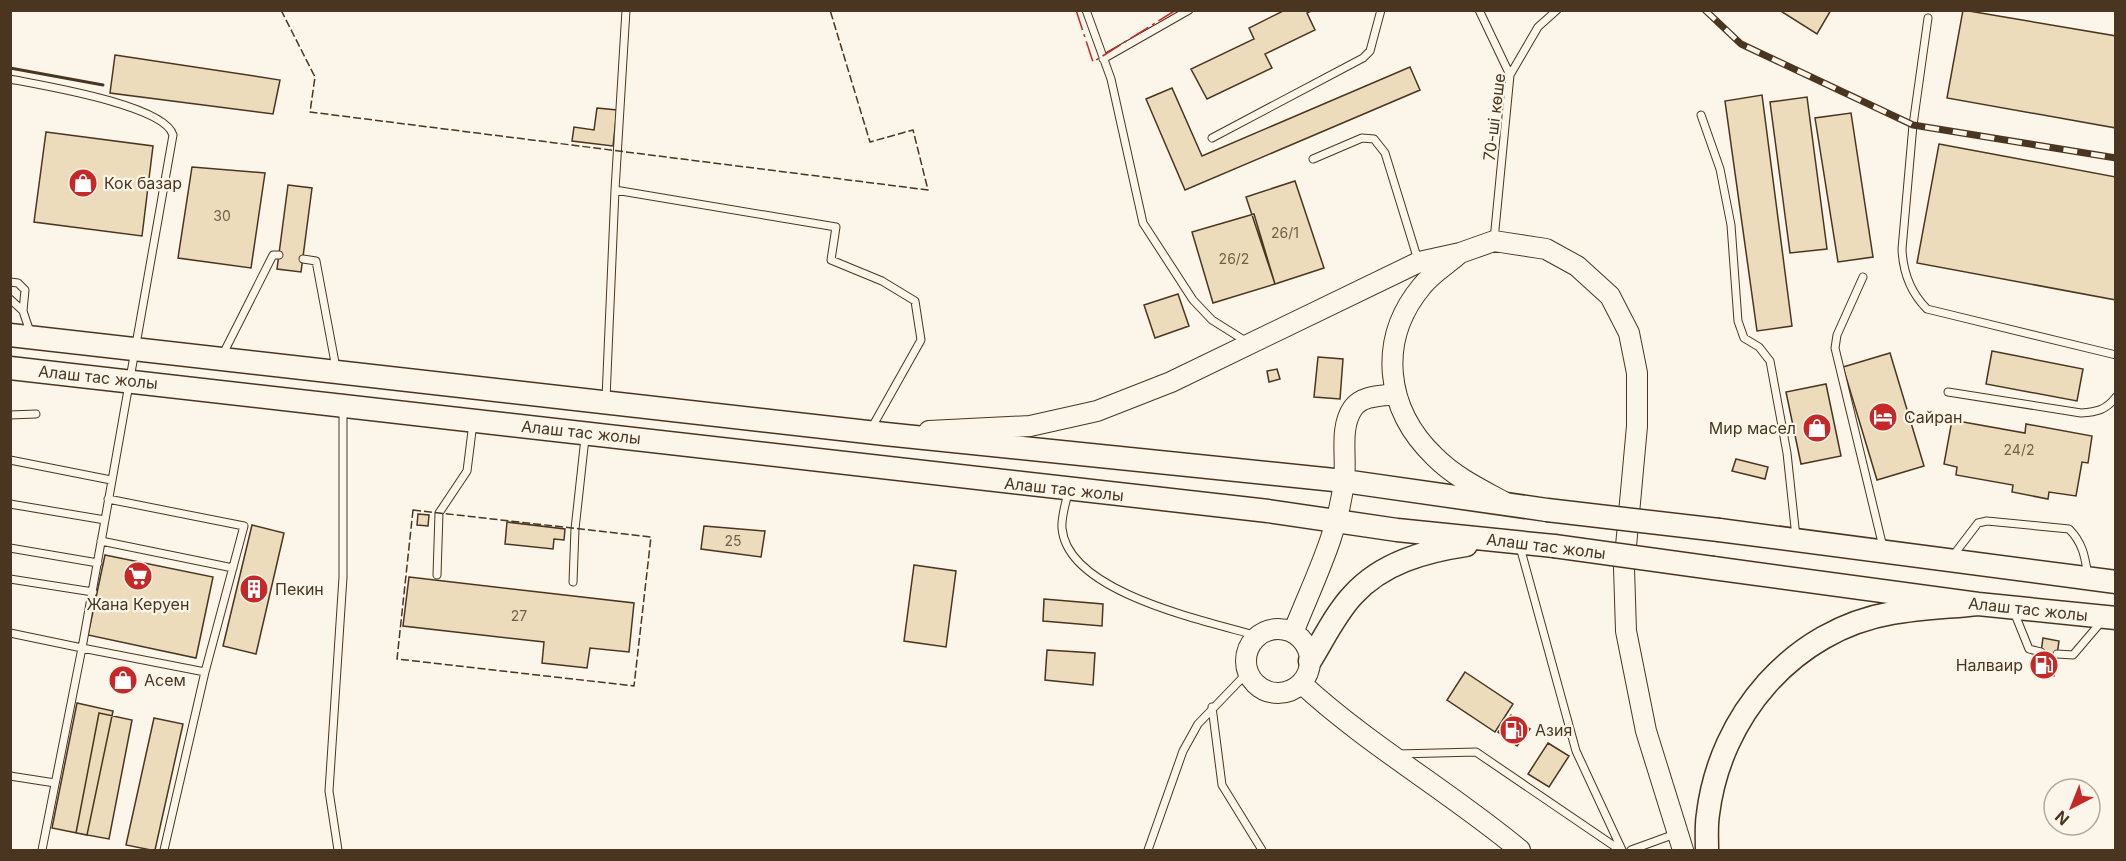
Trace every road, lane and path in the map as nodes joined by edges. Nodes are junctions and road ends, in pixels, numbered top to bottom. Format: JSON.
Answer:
{"nodes":[{"id":1,"x":626,"y":10,"type":"edge"},
{"id":2,"x":1086,"y":10,"type":"edge"},
{"id":3,"x":1189,"y":10,"type":"edge"},
{"id":4,"x":1381,"y":10,"type":"edge"},
{"id":5,"x":1479,"y":10,"type":"edge"},
{"id":6,"x":1557,"y":10,"type":"edge"},
{"id":7,"x":1928,"y":18,"type":"dead end"},
{"id":8,"x":1103,"y":59,"type":"junction"},
{"id":9,"x":1510,"y":75,"type":"junction"},
{"id":10,"x":10,"y":79,"type":"edge"},
{"id":11,"x":1701,"y":115,"type":"dead end"},
{"id":12,"x":1212,"y":138,"type":"dead end"},
{"id":13,"x":1313,"y":159,"type":"dead end"},
{"id":14,"x":615,"y":190,"type":"junction"},
{"id":15,"x":1494,"y":241,"type":"junction"},
{"id":16,"x":1460,"y":253,"type":"junction"},
{"id":17,"x":279,"y":255,"type":"dead end"},
{"id":18,"x":303,"y":259,"type":"dead end"},
{"id":19,"x":1419,"y":262,"type":"junction"},
{"id":20,"x":1863,"y":277,"type":"dead end"},
{"id":21,"x":10,"y":282,"type":"edge"},
{"id":22,"x":10,"y":299,"type":"edge"},
{"id":23,"x":23,"y":311,"type":"junction"},
{"id":24,"x":21,"y":336,"type":"edge"},
{"id":25,"x":1250,"y":344,"type":"junction"},
{"id":26,"x":136,"y":348,"type":"junction"},
{"id":27,"x":2115,"y":355,"type":"edge"},
{"id":28,"x":221,"y":358,"type":"junction"},
{"id":29,"x":10,"y":368,"type":"edge"},
{"id":30,"x":337,"y":371,"type":"junction"},
{"id":31,"x":128,"y":380,"type":"junction"},
{"id":32,"x":1948,"y":392,"type":"dead end"},
{"id":33,"x":1396,"y":394,"type":"junction"},
{"id":34,"x":2115,"y":397,"type":"edge"},
{"id":35,"x":606,"y":401,"type":"junction"},
{"id":36,"x":344,"y":405,"type":"junction"},
{"id":37,"x":36,"y":414,"type":"dead end"},
{"id":38,"x":10,"y":415,"type":"edge"},
{"id":39,"x":473,"y":420,"type":"junction"},
{"id":40,"x":586,"y":432,"type":"junction"},
{"id":41,"x":877,"y":433,"type":"junction"},
{"id":42,"x":10,"y":460,"type":"edge"},
{"id":43,"x":111,"y":480,"type":"junction"},
{"id":44,"x":1344,"y":481,"type":"junction"},
{"id":45,"x":1069,"y":490,"type":"junction"},
{"id":46,"x":108,"y":500,"type":"junction"},
{"id":47,"x":1506,"y":503,"type":"junction"},
{"id":48,"x":10,"y":504,"type":"edge"},
{"id":49,"x":105,"y":520,"type":"junction"},
{"id":50,"x":1336,"y":521,"type":"junction"},
{"id":51,"x":1796,"y":540,"type":"junction"},
{"id":52,"x":101,"y":541,"type":"junction"},
{"id":53,"x":1508,"y":541,"type":"junction"},
{"id":54,"x":10,"y":548,"type":"edge"},
{"id":55,"x":1884,"y":552,"type":"junction"},
{"id":56,"x":1950,"y":560,"type":"junction"},
{"id":57,"x":98,"y":563,"type":"junction"},
{"id":58,"x":233,"y":568,"type":"junction"},
{"id":59,"x":437,"y":575,"type":"dead end"},
{"id":60,"x":2088,"y":578,"type":"junction"},
{"id":61,"x":10,"y":579,"type":"edge"},
{"id":62,"x":573,"y":582,"type":"dead end"},
{"id":63,"x":2115,"y":582,"type":"edge"},
{"id":64,"x":93,"y":592,"type":"junction"},
{"id":65,"x":1978,"y":604,"type":"junction"},
{"id":66,"x":2012,"y":606,"type":"junction"},
{"id":67,"x":2110,"y":617,"type":"edge"},
{"id":68,"x":10,"y":633,"type":"edge"},
{"id":69,"x":1293,"y":633,"type":"junction"},
{"id":70,"x":1258,"y":636,"type":"junction"},
{"id":71,"x":82,"y":648,"type":"junction"},
{"id":72,"x":2041,"y":652,"type":"dead end"},
{"id":73,"x":2057,"y":654,"type":"dead end"},
{"id":74,"x":1310,"y":661,"type":"junction"},
{"id":75,"x":205,"y":672,"type":"junction"},
{"id":76,"x":1248,"y":672,"type":"junction"},
{"id":77,"x":1301,"y":683,"type":"junction"},
{"id":78,"x":1212,"y":707,"type":"junction"},
{"id":79,"x":1392,"y":755,"type":"junction"},
{"id":80,"x":10,"y":776,"type":"edge"},
{"id":81,"x":55,"y":783,"type":"junction"},
{"id":82,"x":1680,"y":842,"type":"edge"},
{"id":83,"x":42,"y":850,"type":"edge"},
{"id":84,"x":164,"y":850,"type":"edge"},
{"id":85,"x":338,"y":850,"type":"edge"},
{"id":86,"x":1148,"y":850,"type":"edge"},
{"id":87,"x":1262,"y":850,"type":"edge"},
{"id":88,"x":1520,"y":850,"type":"edge"},
{"id":89,"x":1621,"y":850,"type":"edge"},
{"id":90,"x":1631,"y":850,"type":"edge"},
{"id":91,"x":1707,"y":850,"type":"edge"}],
"edges":[{"from":1,"to":14,"type":"lane"},
{"from":2,"to":8,"type":"lane"},
{"from":3,"to":8,"type":"lane"},
{"from":4,"to":12,"type":"lane"},
{"from":5,"to":9,"type":"lane"},
{"from":6,"to":9,"type":"lane","name":"70-ші көше"},
{"from":7,"to":27,"type":"lane"},
{"from":8,"to":25,"type":"lane"},
{"from":9,"to":15,"type":"lane","name":"70-ші көше"},
{"from":10,"to":26,"type":"lane"},
{"from":11,"to":51,"type":"lane"},
{"from":13,"to":19,"type":"lane"},
{"from":14,"to":35,"type":"lane"},
{"from":14,"to":41,"type":"lane"},
{"from":15,"to":16,"type":"main road"},
{"from":15,"to":82,"type":"main road"},
{"from":16,"to":19,"type":"main road"},
{"from":16,"to":33,"type":"main road"},
{"from":17,"to":28,"type":"lane"},
{"from":18,"to":30,"type":"lane"},
{"from":19,"to":25,"type":"main road"},
{"from":20,"to":55,"type":"lane"},
{"from":21,"to":23,"type":"lane"},
{"from":22,"to":23,"type":"lane"},
{"from":23,"to":24,"type":"lane"},
{"from":24,"to":26,"type":"main road","name":"Алаш тас жолы"},
{"from":25,"to":41,"type":"main road"},
{"from":26,"to":28,"type":"main road","name":"Алаш тас жолы"},
{"from":26,"to":31,"type":"lane"},
{"from":28,"to":30,"type":"main road","name":"Алаш тас жолы"},
{"from":29,"to":31,"type":"main road","name":"Алаш тас жолы"},
{"from":30,"to":35,"type":"main road","name":"Алаш тас жолы"},
{"from":31,"to":36,"type":"main road","name":"Алаш тас жолы"},
{"from":31,"to":43,"type":"lane"},
{"from":32,"to":34,"type":"lane"},
{"from":33,"to":44,"type":"main road"},
{"from":33,"to":47,"type":"main road"},
{"from":35,"to":41,"type":"main road","name":"Алаш тас жолы"},
{"from":36,"to":39,"type":"main road","name":"Алаш тас жолы"},
{"from":36,"to":85,"type":"lane"},
{"from":37,"to":38,"type":"lane"},
{"from":39,"to":40,"type":"main road","name":"Алаш тас жолы"},
{"from":39,"to":59,"type":"lane"},
{"from":40,"to":45,"type":"main road","name":"Алаш тас жолы"},
{"from":40,"to":62,"type":"lane"},
{"from":41,"to":44,"type":"main road","name":"Алаш тас жолы"},
{"from":42,"to":43,"type":"lane"},
{"from":43,"to":46,"type":"lane"},
{"from":44,"to":47,"type":"main road","name":"Алаш тас жолы"},
{"from":44,"to":50,"type":"main road"},
{"from":45,"to":50,"type":"main road","name":"Алаш тас жолы"},
{"from":45,"to":70,"type":"lane"},
{"from":46,"to":49,"type":"lane"},
{"from":46,"to":58,"type":"lane"},
{"from":47,"to":51,"type":"main road","name":"Алаш тас жолы","bridge":true},
{"from":48,"to":49,"type":"lane"},
{"from":49,"to":52,"type":"lane"},
{"from":50,"to":53,"type":"main road","name":"Алаш тас жолы"},
{"from":50,"to":69,"type":"main road"},
{"from":51,"to":55,"type":"main road","name":"Алаш тас жолы"},
{"from":52,"to":57,"type":"lane"},
{"from":52,"to":58,"type":"lane"},
{"from":53,"to":65,"type":"main road","name":"Алаш тас жолы","bridge":true},
{"from":53,"to":74,"type":"main road"},
{"from":53,"to":89,"type":"lane"},
{"from":54,"to":57,"type":"lane"},
{"from":55,"to":56,"type":"main road","name":"Алаш тас жолы"},
{"from":56,"to":60,"type":"main road","name":"Алаш тас жолы"},
{"from":56,"to":60,"type":"lane"},
{"from":57,"to":64,"type":"lane"},
{"from":58,"to":75,"type":"lane"},
{"from":60,"to":63,"type":"main road","name":"Алаш тас жолы"},
{"from":61,"to":64,"type":"lane"},
{"from":64,"to":71,"type":"lane"},
{"from":65,"to":66,"type":"main road","name":"Алаш тас жолы"},
{"from":65,"to":91,"type":"main road"},
{"from":66,"to":67,"type":"main road","name":"Алаш тас жолы"},
{"from":66,"to":72,"type":"lane"},
{"from":67,"to":73,"type":"lane"},
{"from":68,"to":71,"type":"lane"},
{"from":69,"to":70,"type":"main road"},
{"from":69,"to":74,"type":"main road"},
{"from":70,"to":76,"type":"main road"},
{"from":71,"to":75,"type":"lane"},
{"from":71,"to":81,"type":"lane"},
{"from":74,"to":77,"type":"main road"},
{"from":75,"to":84,"type":"lane"},
{"from":76,"to":77,"type":"main road"},
{"from":76,"to":78,"type":"lane"},
{"from":77,"to":79,"type":"main road"},
{"from":78,"to":86,"type":"lane"},
{"from":78,"to":87,"type":"lane"},
{"from":79,"to":88,"type":"main road"},
{"from":79,"to":89,"type":"lane"},
{"from":80,"to":81,"type":"lane"},
{"from":81,"to":83,"type":"lane"},
{"from":82,"to":90,"type":"lane"}]}
